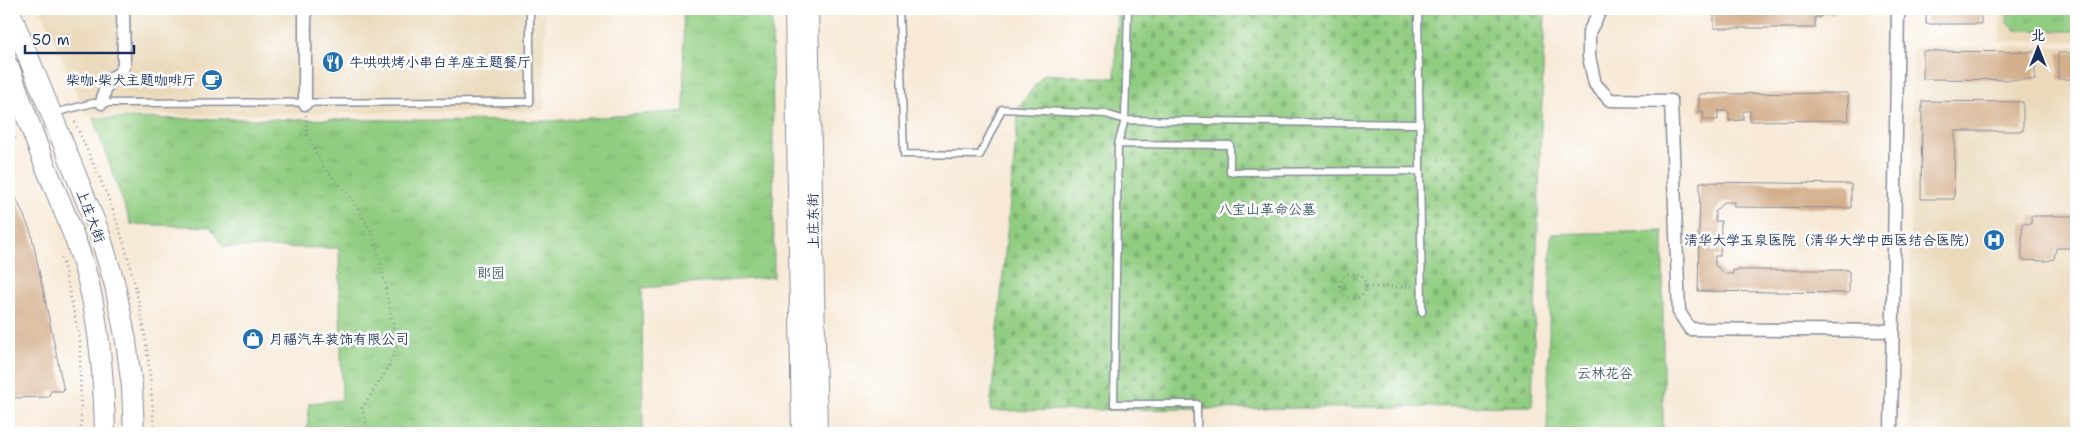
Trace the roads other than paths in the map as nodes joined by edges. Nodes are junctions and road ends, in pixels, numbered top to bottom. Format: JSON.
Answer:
{"nodes":[{"id":1,"x":9,"y":9,"type":"edge"},
{"id":2,"x":123,"y":9,"type":"edge"},
{"id":3,"x":304,"y":9,"type":"edge"},
{"id":4,"x":530,"y":9,"type":"edge"},
{"id":5,"x":794,"y":9,"type":"edge"},
{"id":6,"x":809,"y":9,"type":"edge"},
{"id":7,"x":899,"y":9,"type":"edge"},
{"id":8,"x":1128,"y":9,"type":"edge"},
{"id":9,"x":1418,"y":9,"type":"edge"},
{"id":10,"x":1602,"y":9,"type":"edge"},
{"id":11,"x":1898,"y":9,"type":"edge"},
{"id":12,"x":9,"y":67,"type":"edge"},
{"id":13,"x":102,"y":103,"type":"junction"},
{"id":14,"x":305,"y":104,"type":"junction"},
{"id":15,"x":51,"y":114,"type":"junction"},
{"id":16,"x":1125,"y":120,"type":"junction"},
{"id":17,"x":1420,"y":124,"type":"junction"},
{"id":18,"x":1118,"y":144,"type":"junction"},
{"id":19,"x":1420,"y":170,"type":"junction"},
{"id":20,"x":1422,"y":312,"type":"dead end"},
{"id":21,"x":1893,"y":331,"type":"junction"},
{"id":22,"x":105,"y":433,"type":"edge"},
{"id":23,"x":134,"y":433,"type":"edge"},
{"id":24,"x":801,"y":433,"type":"edge"},
{"id":25,"x":818,"y":433,"type":"edge"},
{"id":26,"x":1197,"y":433,"type":"edge"},
{"id":27,"x":1891,"y":433,"type":"edge"}],
"edges":[{"from":1,"to":15,"type":"main road","name":"上庄大街"},
{"from":2,"to":13,"type":"street"},
{"from":3,"to":14,"type":"street"},
{"from":4,"to":14,"type":"lane"},
{"from":5,"to":24,"type":"main road","name":"上庄东街"},
{"from":6,"to":25,"type":"main road","name":"上庄东街"},
{"from":7,"to":16,"type":"lane"},
{"from":8,"to":16,"type":"lane"},
{"from":9,"to":17,"type":"lane"},
{"from":10,"to":21,"type":"street"},
{"from":11,"to":21,"type":"street"},
{"from":12,"to":22,"type":"main road","name":"上庄大街"},
{"from":13,"to":14,"type":"lane"},
{"from":13,"to":15,"type":"lane"},
{"from":15,"to":23,"type":"main road","name":"上庄大街"},
{"from":16,"to":17,"type":"lane"},
{"from":16,"to":18,"type":"lane"},
{"from":17,"to":19,"type":"lane"},
{"from":18,"to":19,"type":"lane"},
{"from":18,"to":26,"type":"lane"},
{"from":19,"to":20,"type":"lane"},
{"from":21,"to":27,"type":"street"}]}
